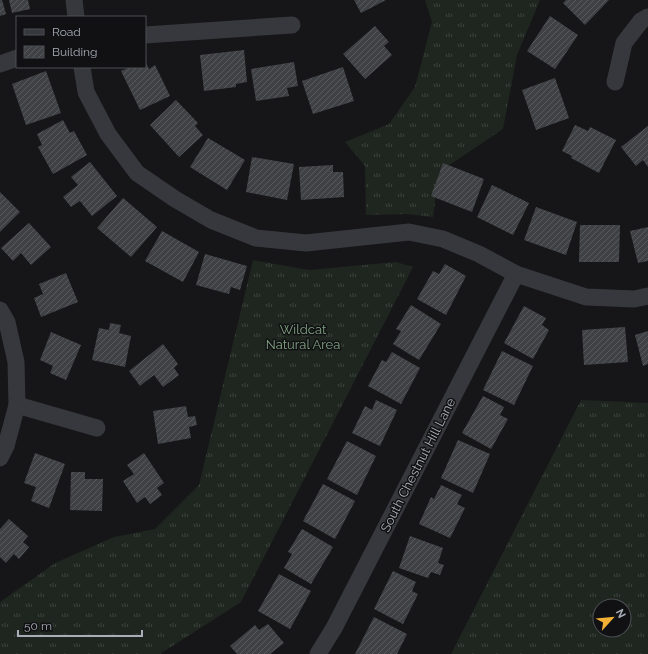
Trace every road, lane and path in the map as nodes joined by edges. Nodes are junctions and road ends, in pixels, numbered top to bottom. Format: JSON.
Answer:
{"nodes":[{"id":1,"x":74,"y":0,"type":"edge"},
{"id":2,"x":76,"y":16,"type":"edge"},
{"id":3,"x":648,"y":17,"type":"edge"},
{"id":4,"x":292,"y":25,"type":"dead end"},
{"id":5,"x":146,"y":35,"type":"edge"},
{"id":6,"x":16,"y":58,"type":"edge"},
{"id":7,"x":0,"y":64,"type":"edge"},
{"id":8,"x":82,"y":68,"type":"edge"},
{"id":9,"x":614,"y":82,"type":"dead end"},
{"id":10,"x":516,"y":274,"type":"junction"},
{"id":11,"x":648,"y":296,"type":"edge"},
{"id":12,"x":0,"y":310,"type":"edge"},
{"id":13,"x":16,"y":405,"type":"junction"},
{"id":14,"x":97,"y":428,"type":"dead end"},
{"id":15,"x":0,"y":458,"type":"edge"},
{"id":16,"x":318,"y":654,"type":"edge"}],
"edges":[{"from":1,"to":2,"type":"street"},
{"from":3,"to":9,"type":"street"},
{"from":4,"to":5,"type":"street"},
{"from":6,"to":7,"type":"street"},
{"from":8,"to":10,"type":"street"},
{"from":10,"to":11,"type":"street"},
{"from":10,"to":16,"type":"street","name":"South Chestnut Hill Lane"},
{"from":12,"to":13,"type":"street"},
{"from":13,"to":14,"type":"street"},
{"from":13,"to":15,"type":"street"}]}
